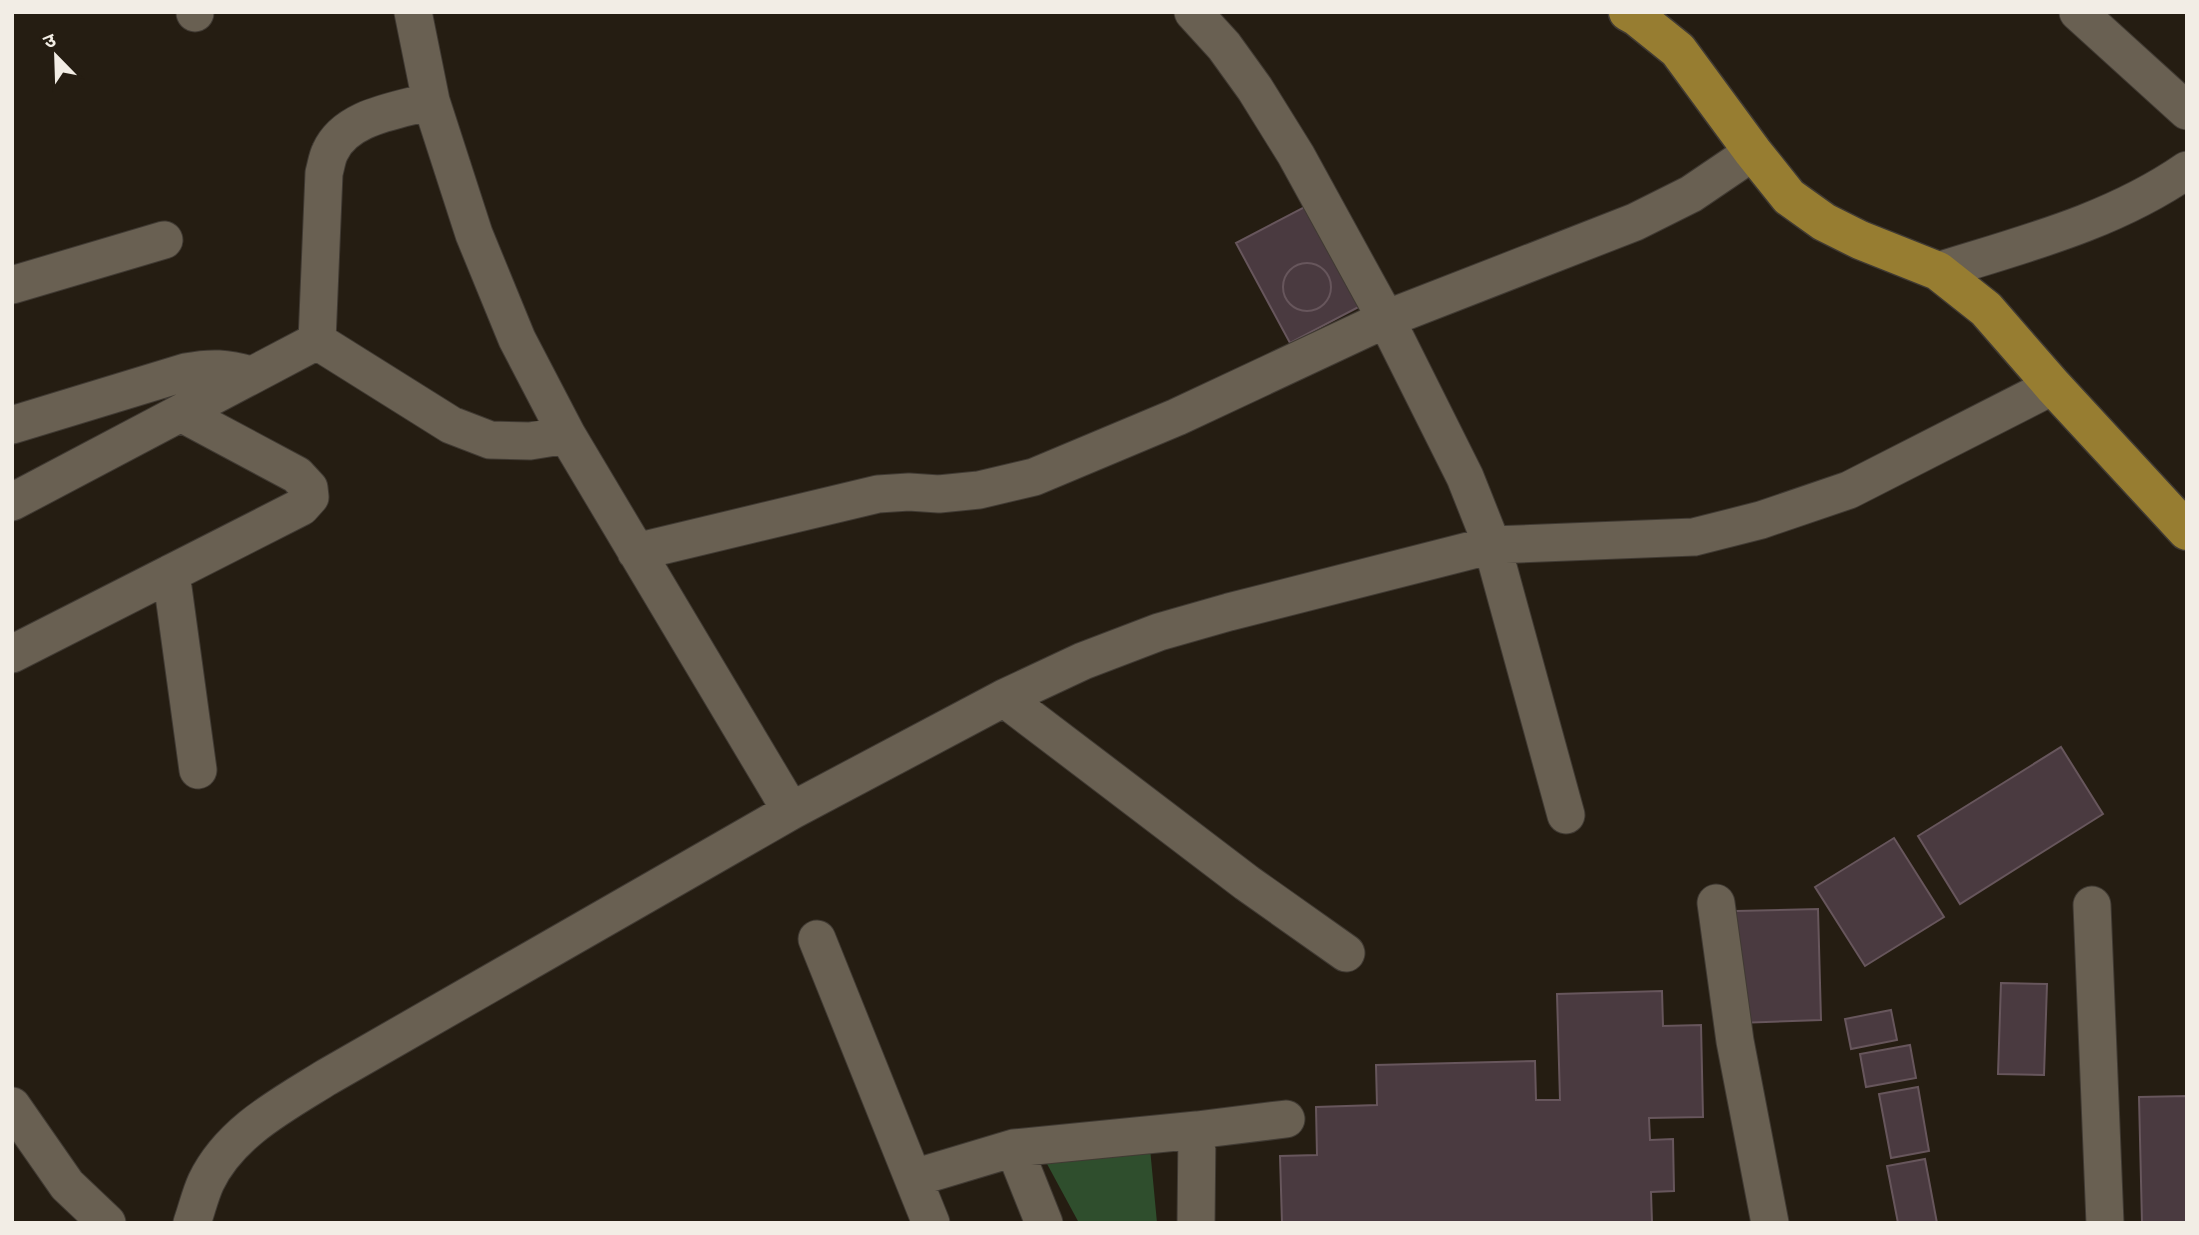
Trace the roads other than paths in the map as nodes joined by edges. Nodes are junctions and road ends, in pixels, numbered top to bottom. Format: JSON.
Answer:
{"nodes":[{"id":1,"x":413,"y":12,"type":"edge"},
{"id":2,"x":1193,"y":12,"type":"edge"},
{"id":3,"x":1628,"y":12,"type":"edge"},
{"id":4,"x":2078,"y":12,"type":"edge"},
{"id":5,"x":431,"y":101,"type":"junction"},
{"id":6,"x":2187,"y":111,"type":"edge"},
{"id":7,"x":1753,"y":152,"type":"junction"},
{"id":8,"x":2187,"y":170,"type":"edge"},
{"id":9,"x":164,"y":240,"type":"dead end"},
{"id":10,"x":1938,"y":271,"type":"junction"},
{"id":11,"x":12,"y":285,"type":"edge"},
{"id":12,"x":1386,"y":319,"type":"junction"},
{"id":13,"x":317,"y":341,"type":"junction"},
{"id":14,"x":251,"y":375,"type":"junction"},
{"id":15,"x":2053,"y":386,"type":"junction"},
{"id":16,"x":181,"y":413,"type":"junction"},
{"id":17,"x":12,"y":425,"type":"edge"},
{"id":18,"x":567,"y":435,"type":"junction"},
{"id":19,"x":12,"y":502,"type":"edge"},
{"id":20,"x":2187,"y":531,"type":"edge"},
{"id":21,"x":1492,"y":545,"type":"junction"},
{"id":22,"x":636,"y":552,"type":"junction"},
{"id":23,"x":171,"y":573,"type":"junction"},
{"id":24,"x":12,"y":654,"type":"edge"},
{"id":25,"x":1004,"y":698,"type":"junction"},
{"id":26,"x":198,"y":770,"type":"dead end"},
{"id":27,"x":791,"y":811,"type":"junction"},
{"id":28,"x":1566,"y":815,"type":"dead end"},
{"id":29,"x":1716,"y":903,"type":"dead end"},
{"id":30,"x":2092,"y":905,"type":"dead end"},
{"id":31,"x":817,"y":939,"type":"dead end"},
{"id":32,"x":1346,"y":953,"type":"dead end"},
{"id":33,"x":12,"y":1106,"type":"edge"},
{"id":34,"x":1286,"y":1119,"type":"dead end"},
{"id":35,"x":1197,"y":1130,"type":"junction"},
{"id":36,"x":1014,"y":1148,"type":"junction"},
{"id":37,"x":914,"y":1178,"type":"junction"},
{"id":38,"x":921,"y":1220,"type":"edge"},
{"id":39,"x":107,"y":1223,"type":"edge"},
{"id":40,"x":192,"y":1223,"type":"edge"},
{"id":41,"x":1044,"y":1223,"type":"edge"},
{"id":42,"x":1196,"y":1223,"type":"edge"},
{"id":43,"x":1770,"y":1223,"type":"edge"},
{"id":44,"x":2105,"y":1223,"type":"edge"}],
"edges":[{"from":1,"to":5,"type":"street"},
{"from":2,"to":12,"type":"street"},
{"from":3,"to":7,"type":"main road"},
{"from":4,"to":6,"type":"street"},
{"from":5,"to":13,"type":"street"},
{"from":5,"to":18,"type":"street"},
{"from":7,"to":10,"type":"main road"},
{"from":7,"to":12,"type":"street"},
{"from":8,"to":10,"type":"street"},
{"from":9,"to":11,"type":"street"},
{"from":10,"to":15,"type":"main road"},
{"from":12,"to":21,"type":"street"},
{"from":12,"to":22,"type":"street"},
{"from":13,"to":14,"type":"street"},
{"from":13,"to":18,"type":"street"},
{"from":14,"to":16,"type":"street"},
{"from":14,"to":17,"type":"street"},
{"from":15,"to":20,"type":"main road"},
{"from":15,"to":21,"type":"street"},
{"from":16,"to":19,"type":"street"},
{"from":16,"to":23,"type":"street"},
{"from":18,"to":22,"type":"street"},
{"from":21,"to":25,"type":"street"},
{"from":21,"to":28,"type":"street"},
{"from":22,"to":27,"type":"street"},
{"from":23,"to":24,"type":"street"},
{"from":23,"to":26,"type":"street"},
{"from":25,"to":27,"type":"street"},
{"from":25,"to":32,"type":"street"},
{"from":27,"to":40,"type":"street"},
{"from":29,"to":43,"type":"street"},
{"from":30,"to":44,"type":"street"},
{"from":31,"to":37,"type":"street"},
{"from":33,"to":39,"type":"street"},
{"from":34,"to":35,"type":"street"},
{"from":35,"to":36,"type":"street"},
{"from":35,"to":42,"type":"street"},
{"from":36,"to":37,"type":"street"},
{"from":36,"to":41,"type":"street"},
{"from":37,"to":38,"type":"street"}]}
